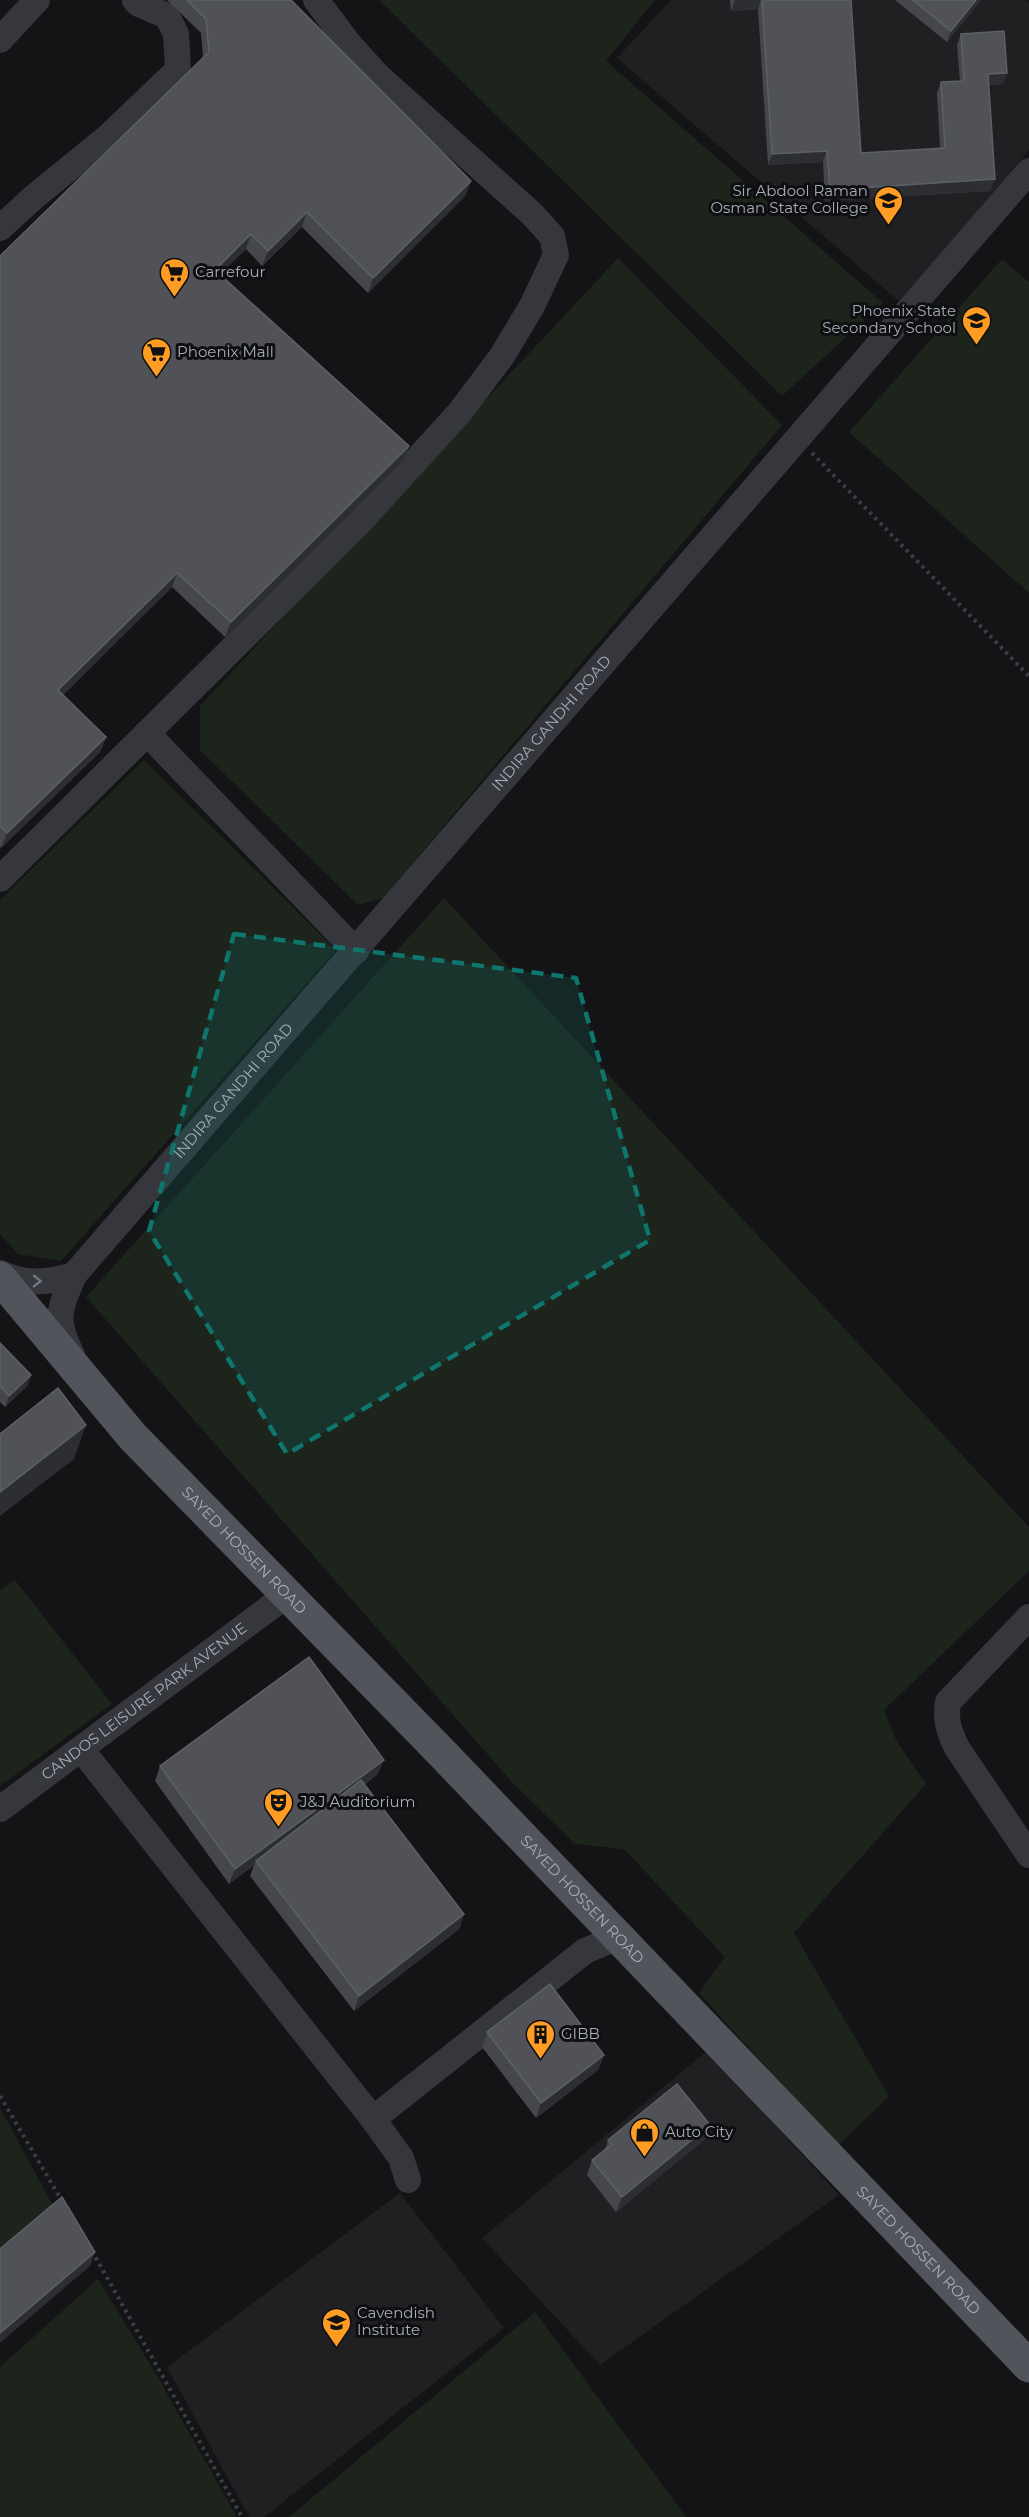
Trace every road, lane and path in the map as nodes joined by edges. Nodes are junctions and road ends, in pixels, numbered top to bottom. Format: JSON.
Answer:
{"nodes":[{"id":1,"x":37,"y":0,"type":"edge"},
{"id":2,"x":135,"y":0,"type":"edge"},
{"id":3,"x":316,"y":0,"type":"edge"},
{"id":4,"x":0,"y":40,"type":"edge"},
{"id":5,"x":1029,"y":171,"type":"edge"},
{"id":6,"x":0,"y":228,"type":"edge"},
{"id":7,"x":798,"y":438,"type":"junction"},
{"id":8,"x":1029,"y":676,"type":"edge"},
{"id":9,"x":147,"y":733,"type":"junction"},
{"id":10,"x":0,"y":879,"type":"edge"},
{"id":11,"x":356,"y":951,"type":"junction"},
{"id":12,"x":0,"y":1273,"type":"edge"},
{"id":13,"x":74,"y":1275,"type":"junction"},
{"id":14,"x":0,"y":1278,"type":"edge"},
{"id":15,"x":0,"y":1308,"type":"edge"},
{"id":16,"x":83,"y":1378,"type":"junction"},
{"id":17,"x":123,"y":1426,"type":"junction"},
{"id":18,"x":288,"y":1594,"type":"junction"},
{"id":19,"x":1029,"y":1617,"type":"edge"},
{"id":20,"x":81,"y":1749,"type":"junction"},
{"id":21,"x":0,"y":1809,"type":"edge"},
{"id":22,"x":1029,"y":1855,"type":"edge"},
{"id":23,"x":618,"y":1937,"type":"junction"},
{"id":24,"x":0,"y":2096,"type":"edge"},
{"id":25,"x":373,"y":2119,"type":"junction"},
{"id":26,"x":408,"y":2180,"type":"dead end"},
{"id":27,"x":66,"y":2206,"type":"edge"},
{"id":28,"x":89,"y":2246,"type":"edge"},
{"id":29,"x":1029,"y":2366,"type":"edge"},
{"id":30,"x":242,"y":2517,"type":"edge"}],
"edges":[{"from":1,"to":4,"type":"street"},
{"from":2,"to":6,"type":"street"},
{"from":3,"to":9,"type":"street"},
{"from":5,"to":7,"type":"street","name":"INDIRA GANDHI ROAD"},
{"from":7,"to":8,"type":"path"},
{"from":7,"to":11,"type":"street","name":"INDIRA GANDHI ROAD"},
{"from":9,"to":10,"type":"street"},
{"from":9,"to":11,"type":"street"},
{"from":11,"to":13,"type":"street","name":"INDIRA GANDHI ROAD"},
{"from":12,"to":13,"type":"street","one_way":true},
{"from":13,"to":16,"type":"street","name":"INDIRA GANDHI ROAD"},
{"from":14,"to":16,"type":"main road","name":"SAYED HOSSEN ROAD"},
{"from":15,"to":17,"type":"main road","name":"SAYED HOSSEN ROAD"},
{"from":16,"to":17,"type":"main road","name":"SAYED HOSSEN ROAD"},
{"from":17,"to":18,"type":"main road","name":"SAYED HOSSEN ROAD"},
{"from":18,"to":20,"type":"street","name":"CANDOS LEISURE PARK AVENUE"},
{"from":18,"to":23,"type":"main road","name":"SAYED HOSSEN ROAD"},
{"from":19,"to":22,"type":"street"},
{"from":20,"to":21,"type":"street","name":"CANDOS LEISURE PARK AVENUE"},
{"from":20,"to":25,"type":"street"},
{"from":23,"to":25,"type":"street"},
{"from":23,"to":29,"type":"main road","name":"SAYED HOSSEN ROAD"},
{"from":24,"to":27,"type":"path"},
{"from":25,"to":26,"type":"street"},
{"from":28,"to":30,"type":"path"}]}
